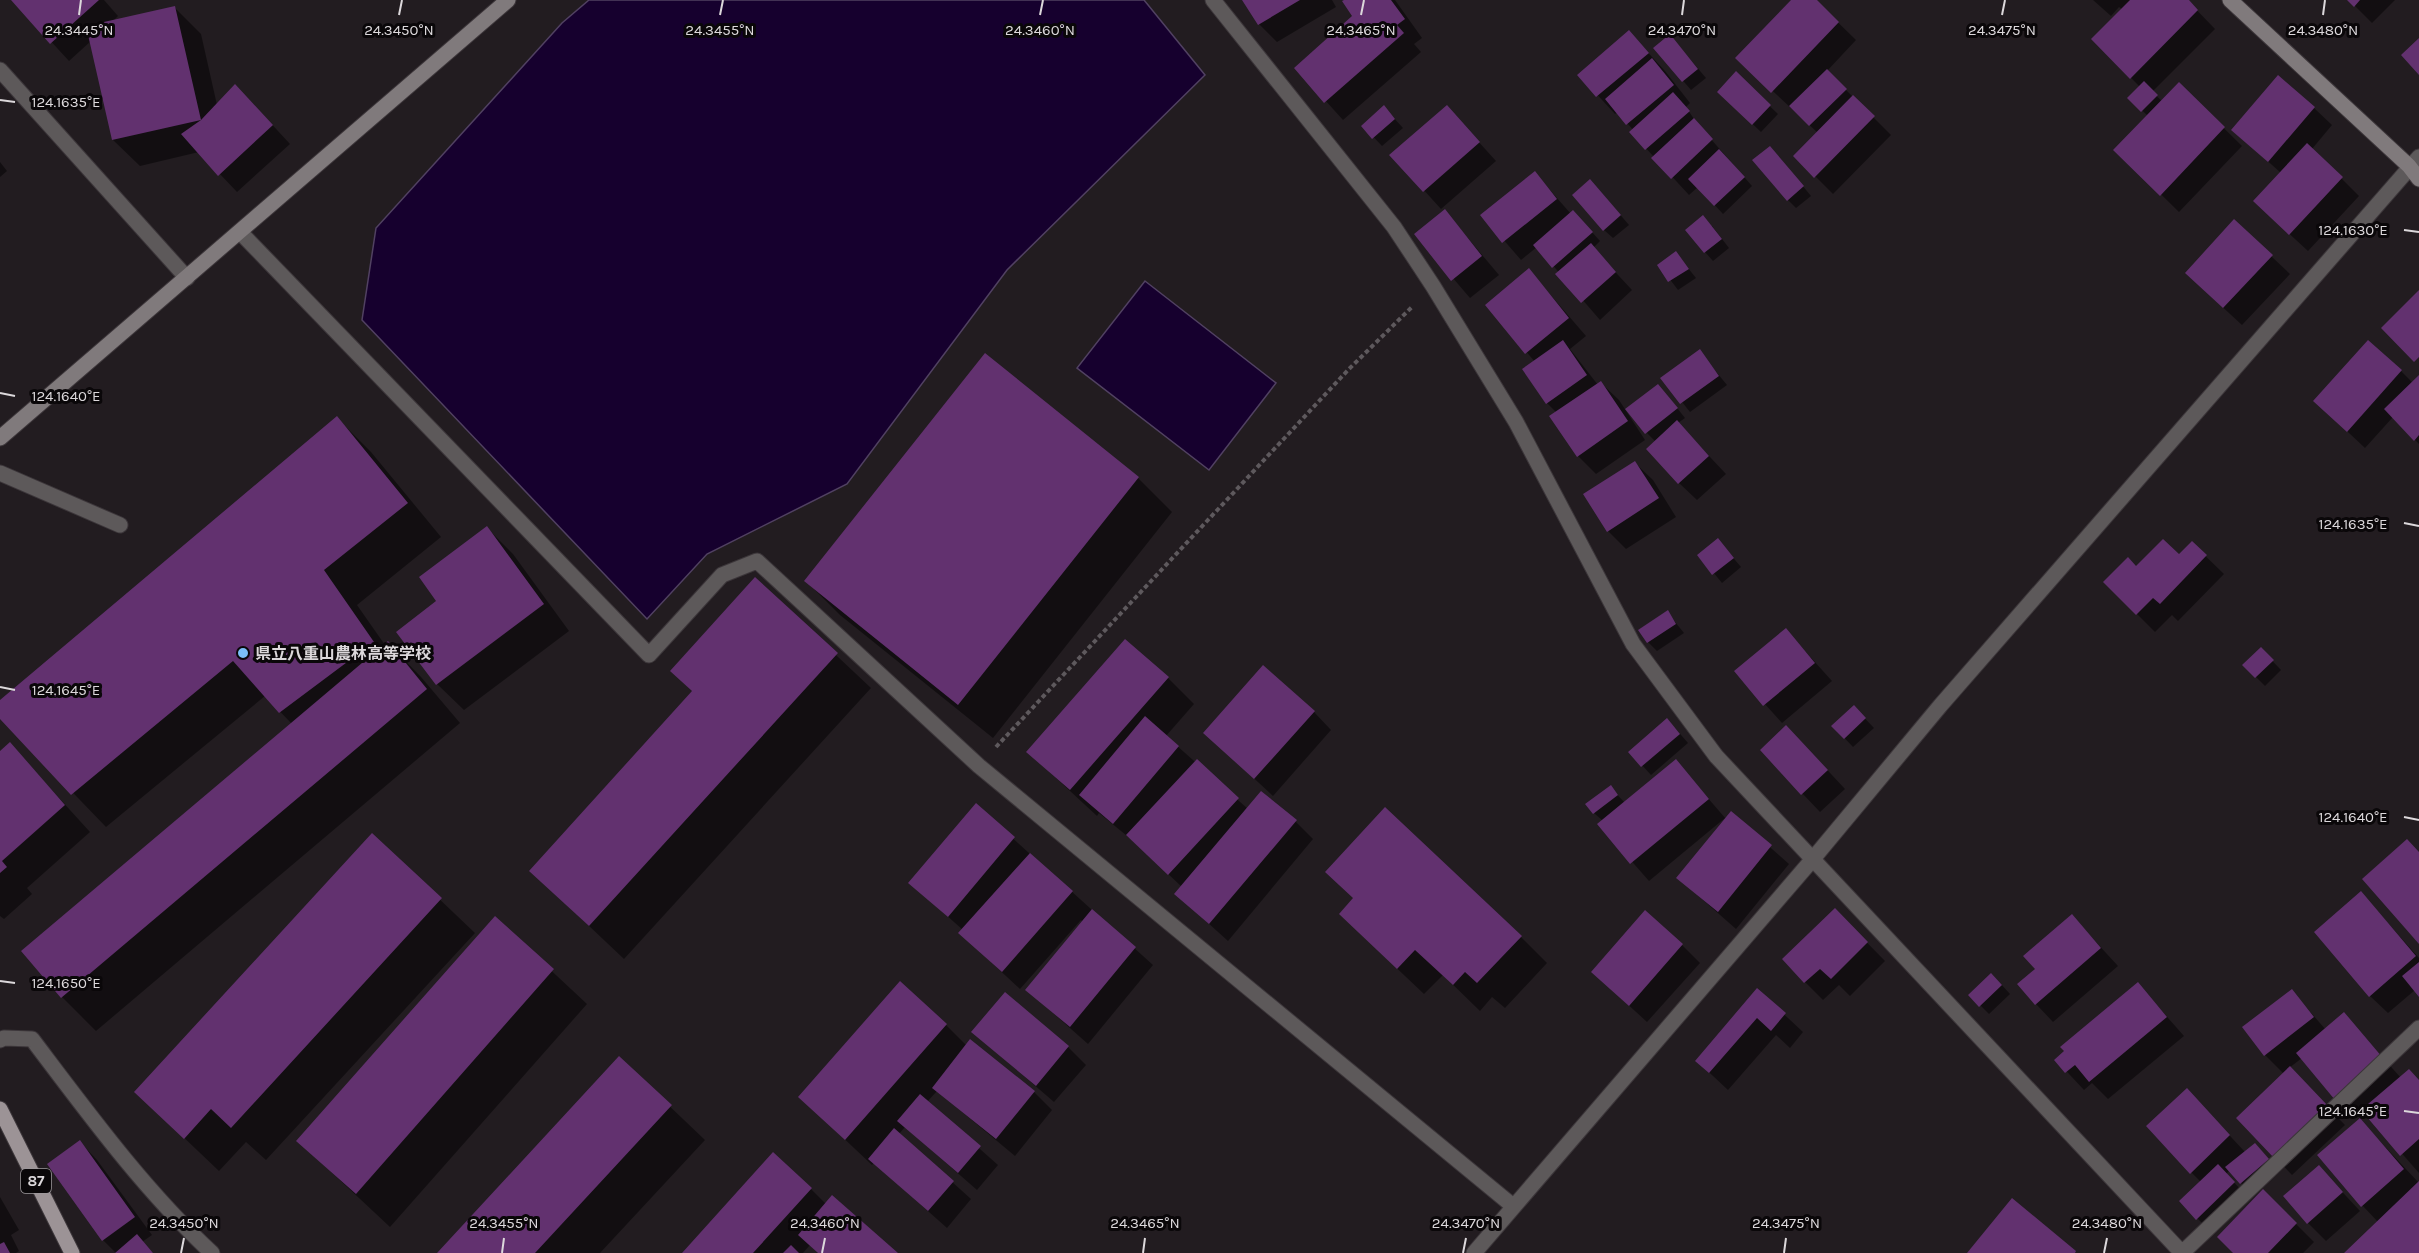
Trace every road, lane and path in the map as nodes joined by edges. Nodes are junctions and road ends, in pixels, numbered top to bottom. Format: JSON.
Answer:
{"nodes":[{"id":1,"x":508,"y":0,"type":"edge"},
{"id":2,"x":1213,"y":0,"type":"edge"},
{"id":3,"x":2230,"y":0,"type":"edge"},
{"id":4,"x":0,"y":70,"type":"edge"},
{"id":5,"x":2414,"y":161,"type":"edge"},
{"id":6,"x":2419,"y":179,"type":"edge"},
{"id":7,"x":240,"y":232,"type":"junction"},
{"id":8,"x":187,"y":278,"type":"junction"},
{"id":9,"x":1433,"y":286,"type":"junction"},
{"id":10,"x":0,"y":438,"type":"edge"},
{"id":11,"x":0,"y":473,"type":"edge"},
{"id":12,"x":120,"y":525,"type":"dead end"},
{"id":13,"x":979,"y":766,"type":"junction"},
{"id":14,"x":1812,"y":860,"type":"junction"},
{"id":15,"x":2419,"y":1028,"type":"edge"},
{"id":16,"x":0,"y":1040,"type":"edge"},
{"id":17,"x":0,"y":1109,"type":"edge"},
{"id":18,"x":1513,"y":1206,"type":"junction"},
{"id":19,"x":72,"y":1253,"type":"edge"},
{"id":20,"x":212,"y":1253,"type":"edge"},
{"id":21,"x":1474,"y":1253,"type":"edge"},
{"id":22,"x":2182,"y":1253,"type":"edge"}],
"edges":[{"from":1,"to":7,"type":"street"},
{"from":2,"to":9,"type":"street"},
{"from":3,"to":5,"type":"street"},
{"from":4,"to":8,"type":"street"},
{"from":5,"to":6,"type":"street"},
{"from":5,"to":14,"type":"street"},
{"from":7,"to":8,"type":"street"},
{"from":7,"to":13,"type":"street"},
{"from":8,"to":10,"type":"street"},
{"from":9,"to":13,"type":"path"},
{"from":9,"to":14,"type":"street"},
{"from":11,"to":12,"type":"street"},
{"from":13,"to":18,"type":"street"},
{"from":14,"to":18,"type":"street"},
{"from":14,"to":22,"type":"street"},
{"from":15,"to":22,"type":"street"},
{"from":16,"to":20,"type":"street"},
{"from":17,"to":19,"type":"main road","number":"87"},
{"from":18,"to":21,"type":"street"}]}
